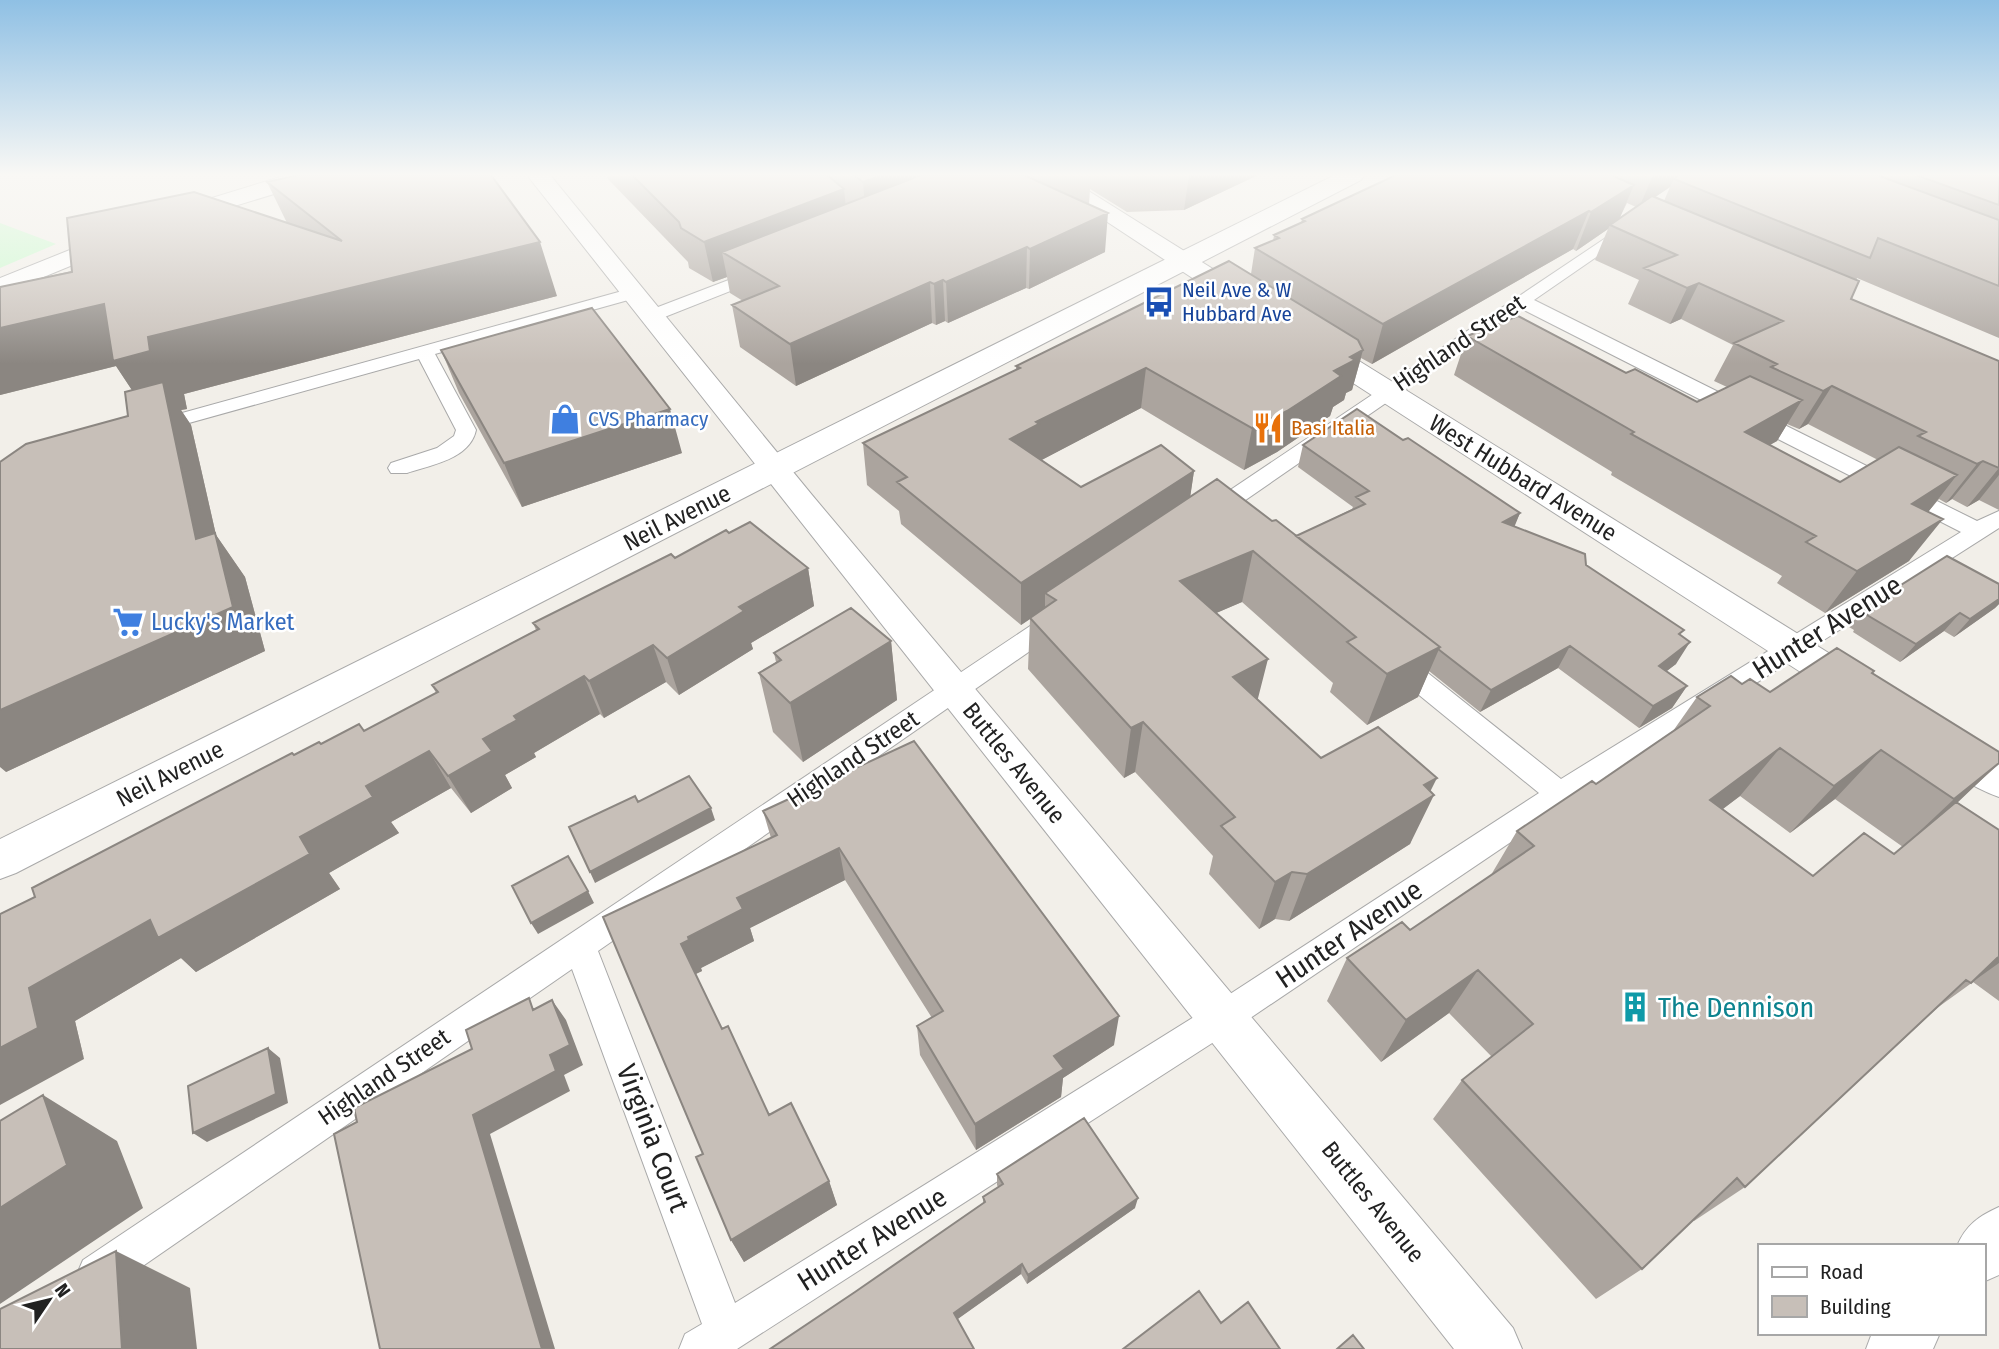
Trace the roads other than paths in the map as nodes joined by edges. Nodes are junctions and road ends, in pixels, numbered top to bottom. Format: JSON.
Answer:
{"nodes":[{"id":1,"x":120,"y":238,"type":"edge"},
{"id":2,"x":589,"y":238,"type":"edge"},
{"id":3,"x":1147,"y":238,"type":"edge"},
{"id":4,"x":1229,"y":238,"type":"edge"},
{"id":5,"x":1611,"y":238,"type":"edge"},
{"id":6,"x":1184,"y":261,"type":"junction"},
{"id":7,"x":775,"y":267,"type":"edge"},
{"id":8,"x":0,"y":287,"type":"edge"},
{"id":9,"x":633,"y":293,"type":"junction"},
{"id":10,"x":1521,"y":301,"type":"junction"},
{"id":11,"x":651,"y":316,"type":"junction"},
{"id":12,"x":424,"y":351,"type":"junction"},
{"id":13,"x":1388,"y":392,"type":"junction"},
{"id":14,"x":139,"y":431,"type":"edge"},
{"id":15,"x":399,"y":468,"type":"dead end"},
{"id":16,"x":773,"y":469,"type":"junction"},
{"id":17,"x":1210,"y":524,"type":"edge"},
{"id":18,"x":1989,"y":525,"type":"edge"},
{"id":19,"x":1073,"y":608,"type":"edge"},
{"id":20,"x":1376,"y":645,"type":"edge"},
{"id":21,"x":1792,"y":649,"type":"junction"},
{"id":22,"x":955,"y":690,"type":"junction"},
{"id":23,"x":1884,"y":707,"type":"edge"},
{"id":24,"x":1919,"y":729,"type":"edge"},
{"id":25,"x":1999,"y":780,"type":"edge"},
{"id":26,"x":1560,"y":794,"type":"junction"},
{"id":27,"x":0,"y":860,"type":"edge"},
{"id":28,"x":579,"y":944,"type":"junction"},
{"id":29,"x":1222,"y":1018,"type":"junction"},
{"id":30,"x":1999,"y":1236,"type":"edge"},
{"id":31,"x":1985,"y":1251,"type":"edge"},
{"id":32,"x":79,"y":1286,"type":"edge"},
{"id":33,"x":1908,"y":1335,"type":"edge"},
{"id":34,"x":713,"y":1340,"type":"edge"},
{"id":35,"x":1492,"y":1349,"type":"edge"},
{"id":36,"x":1896,"y":1349,"type":"edge"}],
"edges":[{"from":1,"to":8,"type":"street"},
{"from":2,"to":9,"type":"street","name":"Buttles Avenue"},
{"from":3,"to":6,"type":"street","name":"West Hubbard Avenue"},
{"from":4,"to":6,"type":"street","name":"Neil Avenue"},
{"from":5,"to":10,"type":"lane","name":"Highland Street"},
{"from":6,"to":13,"type":"street","name":"West Hubbard Avenue"},
{"from":6,"to":16,"type":"street","name":"Neil Avenue"},
{"from":7,"to":11,"type":"lane"},
{"from":9,"to":11,"type":"street","name":"Buttles Avenue"},
{"from":9,"to":12,"type":"lane"},
{"from":10,"to":13,"type":"lane","name":"Highland Street"},
{"from":10,"to":18,"type":"lane"},
{"from":11,"to":16,"type":"street","name":"Buttles Avenue"},
{"from":12,"to":14,"type":"lane"},
{"from":12,"to":15,"type":"lane"},
{"from":13,"to":17,"type":"lane","name":"Highland Street"},
{"from":13,"to":21,"type":"street","name":"West Hubbard Avenue"},
{"from":16,"to":22,"type":"street","name":"Buttles Avenue"},
{"from":16,"to":27,"type":"street","name":"Neil Avenue"},
{"from":18,"to":21,"type":"lane","name":"Hunter Avenue"},
{"from":19,"to":22,"type":"lane","name":"Highland Street"},
{"from":20,"to":26,"type":"lane"},
{"from":21,"to":23,"type":"street","name":"West Hubbard Avenue"},
{"from":21,"to":26,"type":"lane","name":"Hunter Avenue"},
{"from":22,"to":28,"type":"lane","name":"Highland Street"},
{"from":22,"to":29,"type":"street","name":"Buttles Avenue"},
{"from":24,"to":25,"type":"street"},
{"from":26,"to":29,"type":"lane","name":"Hunter Avenue"},
{"from":28,"to":32,"type":"lane","name":"Highland Street"},
{"from":28,"to":34,"type":"lane","name":"Virginia Court"},
{"from":29,"to":34,"type":"lane","name":"Hunter Avenue"},
{"from":29,"to":35,"type":"street","name":"Buttles Avenue"},
{"from":30,"to":31,"type":"street"},
{"from":33,"to":36,"type":"street"}]}
